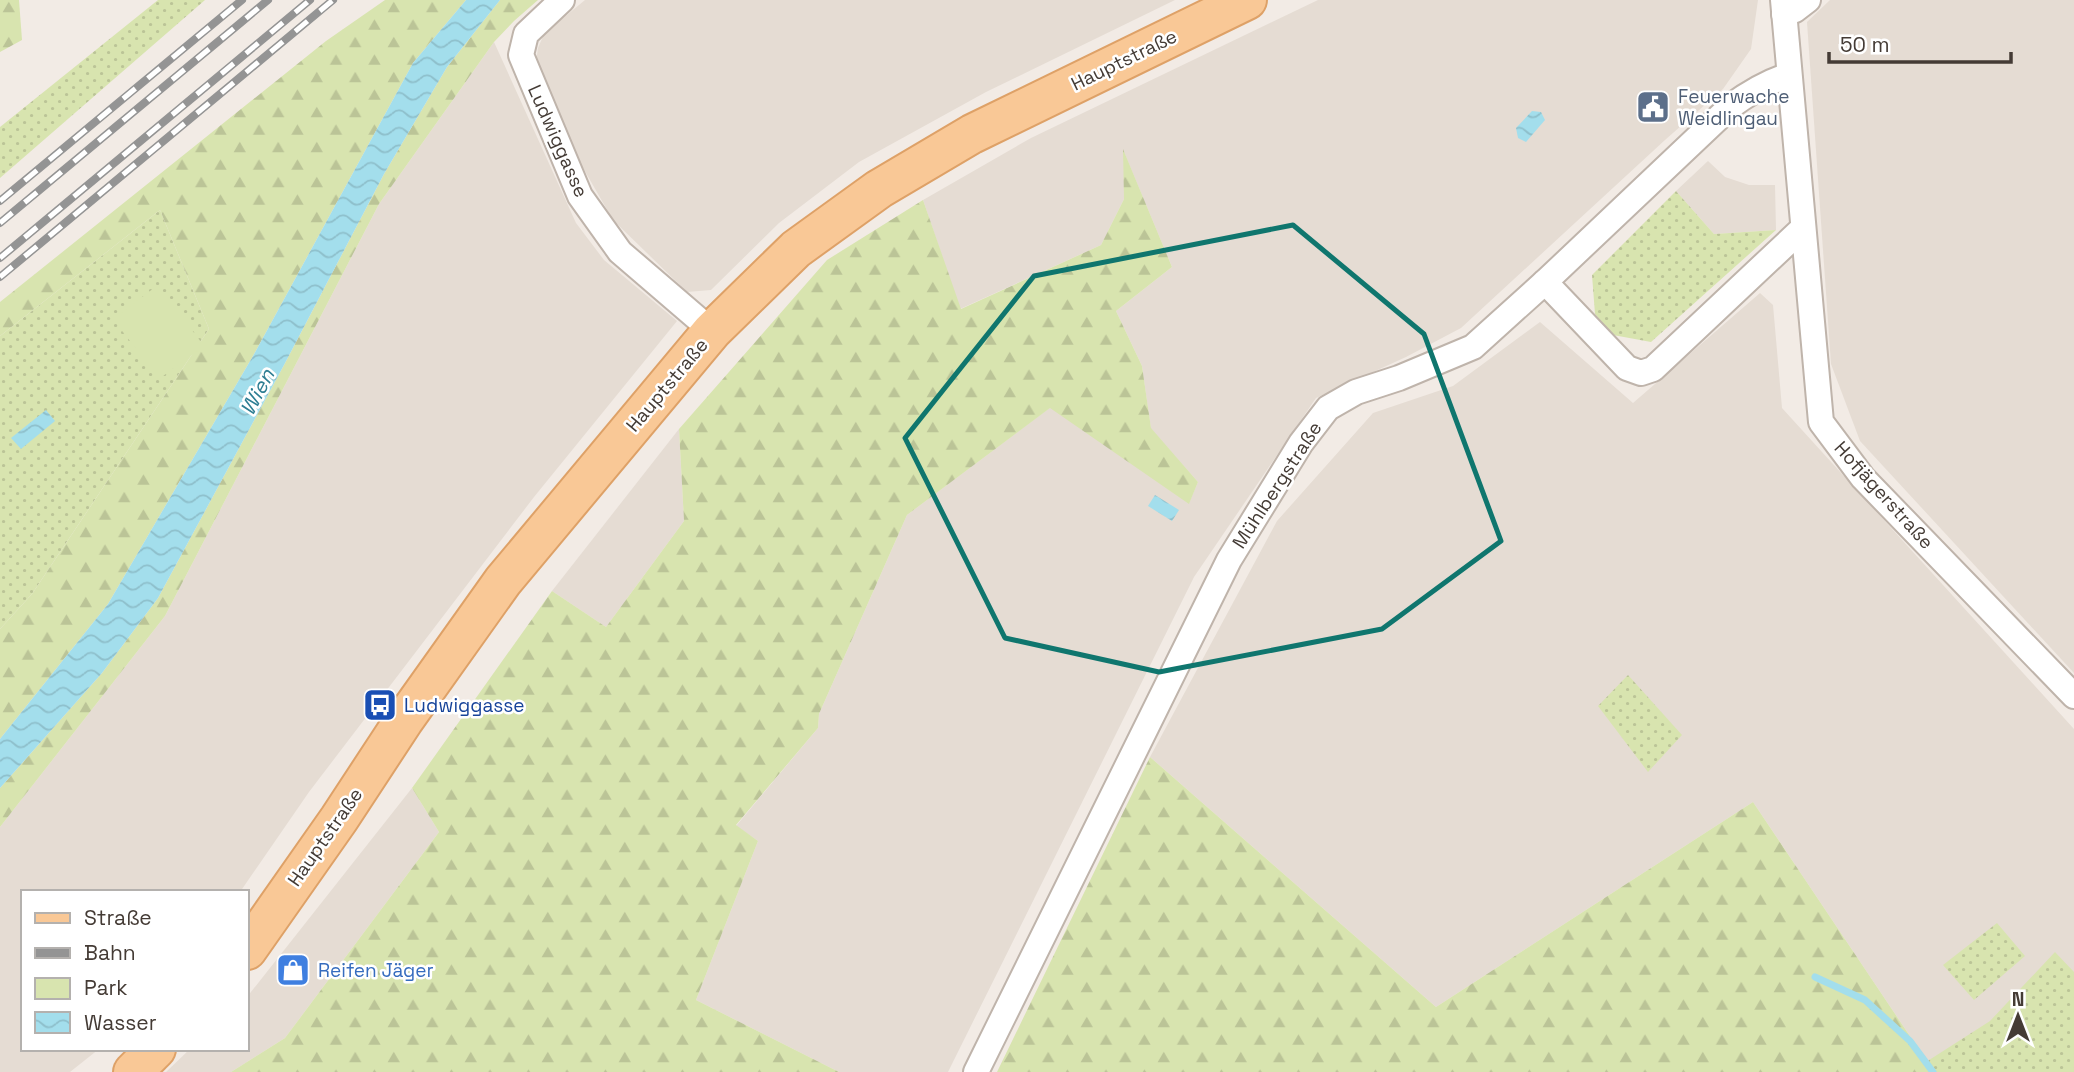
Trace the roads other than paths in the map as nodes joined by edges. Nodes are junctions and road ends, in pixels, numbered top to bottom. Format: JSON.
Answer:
{"nodes":[{"id":1,"x":562,"y":0,"type":"edge"},
{"id":2,"x":1247,"y":0,"type":"edge"},
{"id":3,"x":1808,"y":0,"type":"edge"},
{"id":4,"x":1783,"y":7,"type":"edge"},
{"id":5,"x":1789,"y":75,"type":"junction"},
{"id":6,"x":1803,"y":228,"type":"junction"},
{"id":7,"x":1545,"y":282,"type":"junction"},
{"id":8,"x":712,"y":331,"type":"junction"},
{"id":9,"x":2074,"y":696,"type":"edge"},
{"id":10,"x":248,"y":949,"type":"edge"},
{"id":11,"x":154,"y":1051,"type":"edge"},
{"id":12,"x":133,"y":1072,"type":"edge"},
{"id":13,"x":976,"y":1072,"type":"edge"}],
"edges":[{"from":1,"to":8,"type":"street","name":"Ludwiggasse"},
{"from":2,"to":8,"type":"main road","name":"Hauptstraße"},
{"from":3,"to":4,"type":"street"},
{"from":4,"to":5,"type":"street"},
{"from":5,"to":6,"type":"street","name":"Hofjägerstraße"},
{"from":5,"to":7,"type":"street","name":"Mühlbergstraße"},
{"from":6,"to":7,"type":"street"},
{"from":6,"to":9,"type":"street","name":"Hofjägerstraße"},
{"from":7,"to":13,"type":"street","name":"Mühlbergstraße"},
{"from":8,"to":10,"type":"main road","name":"Hauptstraße"},
{"from":11,"to":12,"type":"main road"}]}
